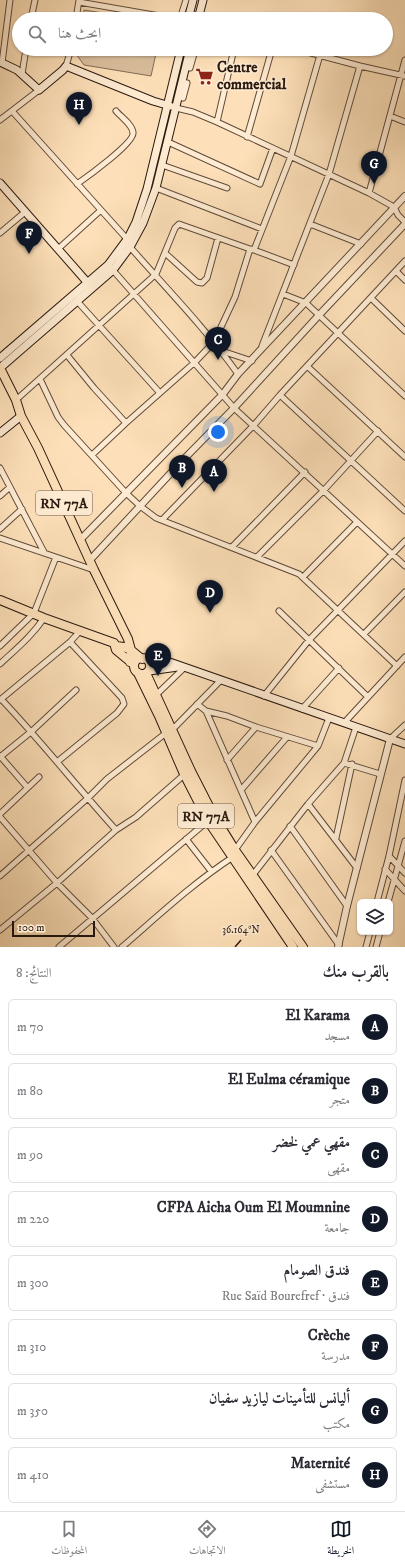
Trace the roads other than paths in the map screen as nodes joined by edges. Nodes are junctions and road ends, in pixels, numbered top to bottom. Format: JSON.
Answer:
{"nodes":[{"id":1,"x":10,"y":0,"type":"edge"},
{"id":2,"x":35,"y":0,"type":"edge"},
{"id":3,"x":186,"y":0,"type":"edge"},
{"id":4,"x":193,"y":0,"type":"edge"},
{"id":5,"x":203,"y":0,"type":"edge"},
{"id":6,"x":79,"y":1,"type":"edge"},
{"id":7,"x":32,"y":12,"type":"edge"},
{"id":8,"x":77,"y":12,"type":"edge"},
{"id":9,"x":139,"y":12,"type":"edge"},
{"id":10,"x":182,"y":12,"type":"edge"},
{"id":11,"x":190,"y":12,"type":"edge"},
{"id":12,"x":200,"y":12,"type":"edge"},
{"id":13,"x":25,"y":56,"type":"edge"},
{"id":14,"x":69,"y":56,"type":"edge"},
{"id":15,"x":179,"y":56,"type":"edge"},
{"id":16,"x":189,"y":56,"type":"edge"},
{"id":17,"x":232,"y":56,"type":"edge"},
{"id":18,"x":270,"y":56,"type":"edge"},
{"id":19,"x":320,"y":56,"type":"edge"},
{"id":20,"x":324,"y":56,"type":"edge"},
{"id":21,"x":405,"y":60,"type":"edge"},
{"id":22,"x":1,"y":63,"type":"edge"},
{"id":23,"x":66,"y":66,"type":"junction"},
{"id":24,"x":360,"y":66,"type":"junction"},
{"id":25,"x":22,"y":74,"type":"junction"},
{"id":26,"x":403,"y":76,"type":"edge"},
{"id":27,"x":39,"y":90,"type":"junction"},
{"id":28,"x":167,"y":105,"type":"junction"},
{"id":29,"x":176,"y":108,"type":"junction"},
{"id":30,"x":12,"y":111,"type":"junction"},
{"id":31,"x":116,"y":111,"type":"dead end"},
{"id":32,"x":390,"y":116,"type":"junction"},
{"id":33,"x":0,"y":120,"type":"edge"},
{"id":34,"x":217,"y":122,"type":"junction"},
{"id":35,"x":405,"y":122,"type":"edge"},
{"id":36,"x":247,"y":137,"type":"junction"},
{"id":37,"x":168,"y":142,"type":"junction"},
{"id":38,"x":273,"y":148,"type":"junction"},
{"id":39,"x":291,"y":156,"type":"junction"},
{"id":40,"x":162,"y":165,"type":"junction"},
{"id":41,"x":329,"y":174,"type":"junction"},
{"id":42,"x":0,"y":183,"type":"edge"},
{"id":43,"x":77,"y":184,"type":"junction"},
{"id":44,"x":156,"y":188,"type":"junction"},
{"id":45,"x":227,"y":188,"type":"dead end"},
{"id":46,"x":369,"y":193,"type":"junction"},
{"id":47,"x":405,"y":196,"type":"edge"},
{"id":48,"x":394,"y":207,"type":"junction"},
{"id":49,"x":101,"y":210,"type":"junction"},
{"id":50,"x":26,"y":212,"type":"junction"},
{"id":51,"x":405,"y":223,"type":"edge"},
{"id":52,"x":310,"y":224,"type":"junction"},
{"id":53,"x":262,"y":229,"type":"junction"},
{"id":54,"x":0,"y":233,"type":"edge"},
{"id":55,"x":218,"y":238,"type":"junction"},
{"id":56,"x":127,"y":239,"type":"junction"},
{"id":57,"x":361,"y":244,"type":"junction"},
{"id":58,"x":130,"y":247,"type":"junction"},
{"id":59,"x":58,"y":249,"type":"junction"},
{"id":60,"x":252,"y":250,"type":"junction"},
{"id":61,"x":165,"y":253,"type":"junction"},
{"id":62,"x":405,"y":261,"type":"edge"},
{"id":63,"x":294,"y":265,"type":"junction"},
{"id":64,"x":110,"y":267,"type":"junction"},
{"id":65,"x":396,"y":271,"type":"junction"},
{"id":66,"x":156,"y":274,"type":"junction"},
{"id":67,"x":405,"y":280,"type":"edge"},
{"id":68,"x":87,"y":282,"type":"junction"},
{"id":69,"x":135,"y":294,"type":"junction"},
{"id":70,"x":283,"y":294,"type":"junction"},
{"id":71,"x":371,"y":298,"type":"junction"},
{"id":72,"x":76,"y":300,"type":"junction"},
{"id":73,"x":306,"y":303,"type":"junction"},
{"id":74,"x":319,"y":315,"type":"junction"},
{"id":75,"x":99,"y":325,"type":"junction"},
{"id":76,"x":405,"y":331,"type":"edge"},
{"id":77,"x":337,"y":333,"type":"junction"},
{"id":78,"x":214,"y":342,"type":"junction"},
{"id":79,"x":222,"y":351,"type":"junction"},
{"id":80,"x":261,"y":351,"type":"junction"},
{"id":81,"x":66,"y":355,"type":"junction"},
{"id":82,"x":0,"y":358,"type":"edge"},
{"id":83,"x":252,"y":361,"type":"junction"},
{"id":84,"x":195,"y":362,"type":"junction"},
{"id":85,"x":307,"y":366,"type":"junction"},
{"id":86,"x":0,"y":368,"type":"edge"},
{"id":87,"x":238,"y":374,"type":"junction"},
{"id":88,"x":40,"y":379,"type":"junction"},
{"id":89,"x":160,"y":393,"type":"junction"},
{"id":90,"x":223,"y":394,"type":"junction"},
{"id":91,"x":280,"y":395,"type":"junction"},
{"id":92,"x":405,"y":396,"type":"edge"},
{"id":93,"x":16,"y":400,"type":"junction"},
{"id":94,"x":234,"y":408,"type":"junction"},
{"id":95,"x":21,"y":416,"type":"junction"},
{"id":96,"x":126,"y":423,"type":"junction"},
{"id":97,"x":254,"y":424,"type":"junction"},
{"id":98,"x":378,"y":431,"type":"junction"},
{"id":99,"x":0,"y":433,"type":"edge"},
{"id":100,"x":92,"y":455,"type":"junction"},
{"id":101,"x":405,"y":457,"type":"edge"},
{"id":102,"x":350,"y":460,"type":"junction"},
{"id":103,"x":0,"y":468,"type":"edge"},
{"id":104,"x":305,"y":472,"type":"junction"},
{"id":105,"x":10,"y":487,"type":"junction"},
{"id":106,"x":324,"y":490,"type":"junction"},
{"id":107,"x":126,"y":493,"type":"junction"},
{"id":108,"x":0,"y":496,"type":"edge"},
{"id":109,"x":140,"y":506,"type":"junction"},
{"id":110,"x":22,"y":509,"type":"junction"},
{"id":111,"x":405,"y":511,"type":"edge"},
{"id":112,"x":162,"y":520,"type":"junction"},
{"id":113,"x":357,"y":522,"type":"junction"},
{"id":114,"x":0,"y":529,"type":"edge"},
{"id":115,"x":0,"y":538,"type":"edge"},
{"id":116,"x":81,"y":539,"type":"junction"},
{"id":117,"x":405,"y":541,"type":"edge"},
{"id":118,"x":232,"y":547,"type":"junction"},
{"id":119,"x":44,"y":552,"type":"junction"},
{"id":120,"x":393,"y":555,"type":"junction"},
{"id":121,"x":56,"y":557,"type":"junction"},
{"id":122,"x":257,"y":557,"type":"junction"},
{"id":123,"x":90,"y":560,"type":"junction"},
{"id":124,"x":405,"y":566,"type":"edge"},
{"id":125,"x":94,"y":570,"type":"junction"},
{"id":126,"x":304,"y":577,"type":"junction"},
{"id":127,"x":405,"y":592,"type":"edge"},
{"id":128,"x":0,"y":600,"type":"edge"},
{"id":129,"x":339,"y":610,"type":"junction"},
{"id":130,"x":279,"y":611,"type":"dead end"},
{"id":131,"x":34,"y":613,"type":"junction"},
{"id":132,"x":44,"y":618,"type":"junction"},
{"id":133,"x":81,"y":630,"type":"junction"},
{"id":134,"x":364,"y":634,"type":"junction"},
{"id":135,"x":310,"y":640,"type":"junction"},
{"id":136,"x":70,"y":642,"type":"junction"},
{"id":137,"x":1,"y":643,"type":"edge"},
{"id":138,"x":114,"y":643,"type":"junction"},
{"id":139,"x":131,"y":650,"type":"junction"},
{"id":140,"x":405,"y":657,"type":"edge"},
{"id":141,"x":144,"y":659,"type":"junction"},
{"id":142,"x":0,"y":664,"type":"edge"},
{"id":143,"x":132,"y":665,"type":"junction"},
{"id":144,"x":397,"y":666,"type":"junction"},
{"id":145,"x":182,"y":667,"type":"junction"},
{"id":146,"x":339,"y":668,"type":"junction"},
{"id":147,"x":148,"y":672,"type":"junction"},
{"id":148,"x":220,"y":681,"type":"junction"},
{"id":149,"x":76,"y":690,"type":"dead end"},
{"id":150,"x":264,"y":696,"type":"junction"},
{"id":151,"x":154,"y":697,"type":"junction"},
{"id":152,"x":368,"y":697,"type":"junction"},
{"id":153,"x":1,"y":699,"type":"edge"},
{"id":154,"x":197,"y":704,"type":"junction"},
{"id":155,"x":302,"y":708,"type":"junction"},
{"id":156,"x":206,"y":711,"type":"junction"},
{"id":157,"x":329,"y":718,"type":"junction"},
{"id":158,"x":344,"y":723,"type":"junction"},
{"id":159,"x":405,"y":725,"type":"edge"},
{"id":160,"x":256,"y":727,"type":"junction"},
{"id":161,"x":356,"y":727,"type":"junction"},
{"id":162,"x":32,"y":731,"type":"junction"},
{"id":163,"x":169,"y":732,"type":"junction"},
{"id":164,"x":287,"y":737,"type":"junction"},
{"id":165,"x":390,"y":739,"type":"junction"},
{"id":166,"x":405,"y":744,"type":"edge"},
{"id":167,"x":318,"y":746,"type":"junction"},
{"id":168,"x":0,"y":757,"type":"edge"},
{"id":169,"x":227,"y":760,"type":"junction"},
{"id":170,"x":57,"y":762,"type":"junction"},
{"id":171,"x":344,"y":762,"type":"junction"},
{"id":172,"x":352,"y":764,"type":"junction"},
{"id":173,"x":188,"y":773,"type":"junction"},
{"id":174,"x":380,"y":774,"type":"junction"},
{"id":175,"x":39,"y":777,"type":"dead end"},
{"id":176,"x":405,"y":780,"type":"edge"},
{"id":177,"x":27,"y":787,"type":"junction"},
{"id":178,"x":241,"y":790,"type":"junction"},
{"id":179,"x":88,"y":798,"type":"junction"},
{"id":180,"x":308,"y":804,"type":"junction"},
{"id":181,"x":0,"y":815,"type":"edge"},
{"id":182,"x":211,"y":818,"type":"junction"},
{"id":183,"x":255,"y":822,"type":"junction"},
{"id":184,"x":290,"y":826,"type":"junction"},
{"id":185,"x":116,"y":830,"type":"junction"},
{"id":186,"x":336,"y":838,"type":"junction"},
{"id":187,"x":186,"y":840,"type":"junction"},
{"id":188,"x":405,"y":841,"type":"edge"},
{"id":189,"x":29,"y":850,"type":"junction"},
{"id":190,"x":271,"y":850,"type":"junction"},
{"id":191,"x":234,"y":853,"type":"junction"},
{"id":192,"x":389,"y":856,"type":"junction"},
{"id":193,"x":398,"y":866,"type":"junction"},
{"id":194,"x":358,"y":868,"type":"junction"},
{"id":195,"x":385,"y":869,"type":"junction"},
{"id":196,"x":211,"y":871,"type":"junction"},
{"id":197,"x":405,"y":873,"type":"edge"},
{"id":198,"x":0,"y":876,"type":"edge"},
{"id":199,"x":251,"y":878,"type":"junction"},
{"id":200,"x":394,"y":880,"type":"junction"},
{"id":201,"x":57,"y":883,"type":"junction"},
{"id":202,"x":405,"y":891,"type":"edge"},
{"id":203,"x":378,"y":899,"type":"edge"},
{"id":204,"x":389,"y":899,"type":"edge"},
{"id":205,"x":347,"y":906,"type":"junction"},
{"id":206,"x":92,"y":918,"type":"junction"},
{"id":207,"x":0,"y":921,"type":"edge"},
{"id":208,"x":2,"y":928,"type":"edge"},
{"id":209,"x":369,"y":935,"type":"edge"},
{"id":210,"x":379,"y":935,"type":"edge"},
{"id":211,"x":338,"y":946,"type":"edge"},
{"id":212,"x":59,"y":947,"type":"edge"},
{"id":213,"x":114,"y":947,"type":"edge"},
{"id":214,"x":122,"y":947,"type":"edge"},
{"id":215,"x":293,"y":947,"type":"edge"},
{"id":216,"x":303,"y":947,"type":"edge"},
{"id":217,"x":366,"y":947,"type":"edge"},
{"id":218,"x":376,"y":947,"type":"edge"}],
"edges":[{"from":1,"to":22,"type":"street"},
{"from":2,"to":7,"type":"street"},
{"from":3,"to":10,"type":"street"},
{"from":4,"to":11,"type":"main road"},
{"from":5,"to":12,"type":"main road"},
{"from":6,"to":8,"type":"street"},
{"from":6,"to":9,"type":"street"},
{"from":13,"to":25,"type":"street"},
{"from":14,"to":23,"type":"street"},
{"from":15,"to":28,"type":"main road"},
{"from":16,"to":29,"type":"main road"},
{"from":17,"to":34,"type":"street"},
{"from":18,"to":36,"type":"street"},
{"from":19,"to":39,"type":"street"},
{"from":20,"to":24,"type":"street"},
{"from":21,"to":26,"type":"street"},
{"from":22,"to":25,"type":"main road"},
{"from":23,"to":27,"type":"main road"},
{"from":23,"to":28,"type":"main road"},
{"from":24,"to":26,"type":"street"},
{"from":24,"to":41,"type":"street"},
{"from":25,"to":27,"type":"main road"},
{"from":26,"to":32,"type":"street"},
{"from":27,"to":30,"type":"street"},
{"from":28,"to":29,"type":"main road"},
{"from":28,"to":56,"type":"main road"},
{"from":29,"to":34,"type":"street"},
{"from":29,"to":37,"type":"main road"},
{"from":30,"to":33,"type":"street"},
{"from":30,"to":43,"type":"street"},
{"from":31,"to":43,"type":"street"},
{"from":32,"to":35,"type":"street"},
{"from":32,"to":46,"type":"street"},
{"from":34,"to":36,"type":"street"},
{"from":36,"to":38,"type":"street"},
{"from":37,"to":38,"type":"street"},
{"from":37,"to":40,"type":"main road"},
{"from":38,"to":39,"type":"street"},
{"from":39,"to":41,"type":"street"},
{"from":39,"to":53,"type":"street"},
{"from":40,"to":44,"type":"main road"},
{"from":40,"to":45,"type":"street"},
{"from":41,"to":46,"type":"street"},
{"from":41,"to":52,"type":"street"},
{"from":42,"to":50,"type":"main road"},
{"from":43,"to":49,"type":"street"},
{"from":44,"to":53,"type":"street"},
{"from":44,"to":58,"type":"main road"},
{"from":46,"to":48,"type":"street"},
{"from":47,"to":48,"type":"street"},
{"from":48,"to":51,"type":"street"},
{"from":48,"to":57,"type":"street"},
{"from":49,"to":56,"type":"street"},
{"from":49,"to":59,"type":"street"},
{"from":50,"to":54,"type":"street"},
{"from":50,"to":59,"type":"main road"},
{"from":51,"to":74,"type":"street"},
{"from":52,"to":57,"type":"street"},
{"from":52,"to":63,"type":"street"},
{"from":53,"to":60,"type":"street"},
{"from":55,"to":60,"type":"street"},
{"from":55,"to":61,"type":"street"},
{"from":55,"to":61,"type":"street"},
{"from":56,"to":64,"type":"main road"},
{"from":57,"to":73,"type":"street"},
{"from":58,"to":64,"type":"main road"},
{"from":58,"to":66,"type":"street"},
{"from":59,"to":68,"type":"main road"},
{"from":60,"to":63,"type":"street"},
{"from":60,"to":78,"type":"street"},
{"from":61,"to":66,"type":"street"},
{"from":62,"to":65,"type":"street"},
{"from":63,"to":70,"type":"street"},
{"from":64,"to":68,"type":"main road"},
{"from":64,"to":69,"type":"street"},
{"from":64,"to":72,"type":"main road"},
{"from":65,"to":67,"type":"street"},
{"from":65,"to":71,"type":"street"},
{"from":66,"to":69,"type":"street"},
{"from":66,"to":78,"type":"street"},
{"from":68,"to":82,"type":"main road"},
{"from":69,"to":75,"type":"street"},
{"from":69,"to":84,"type":"street"},
{"from":70,"to":73,"type":"street"},
{"from":70,"to":80,"type":"street"},
{"from":71,"to":76,"type":"street"},
{"from":71,"to":77,"type":"street"},
{"from":72,"to":75,"type":"street"},
{"from":72,"to":86,"type":"main road"},
{"from":73,"to":74,"type":"street"},
{"from":73,"to":80,"type":"street"},
{"from":74,"to":77,"type":"street"},
{"from":74,"to":94,"type":"street"},
{"from":75,"to":81,"type":"street"},
{"from":75,"to":89,"type":"street"},
{"from":77,"to":85,"type":"street"},
{"from":77,"to":92,"type":"street"},
{"from":78,"to":79,"type":"street"},
{"from":78,"to":84,"type":"street"},
{"from":79,"to":83,"type":"street"},
{"from":79,"to":87,"type":"street"},
{"from":80,"to":83,"type":"street"},
{"from":81,"to":88,"type":"street"},
{"from":81,"to":96,"type":"street"},
{"from":83,"to":87,"type":"street"},
{"from":84,"to":89,"type":"street"},
{"from":84,"to":90,"type":"street"},
{"from":85,"to":91,"type":"street"},
{"from":85,"to":98,"type":"street"},
{"from":86,"to":93,"type":"main road","number":"RN 77A"},
{"from":87,"to":90,"type":"street"},
{"from":88,"to":93,"type":"street"},
{"from":88,"to":100,"type":"street"},
{"from":89,"to":96,"type":"street"},
{"from":90,"to":94,"type":"street"},
{"from":90,"to":107,"type":"street"},
{"from":91,"to":97,"type":"street"},
{"from":91,"to":102,"type":"street"},
{"from":93,"to":95,"type":"main road","number":"RN 77A"},
{"from":94,"to":97,"type":"street"},
{"from":94,"to":109,"type":"street"},
{"from":95,"to":99,"type":"main road"},
{"from":95,"to":116,"type":"main road","number":"RN 77A"},
{"from":96,"to":100,"type":"street"},
{"from":97,"to":104,"type":"street"},
{"from":97,"to":112,"type":"street"},
{"from":98,"to":101,"type":"street"},
{"from":98,"to":102,"type":"street"},
{"from":100,"to":107,"type":"street"},
{"from":102,"to":106,"type":"street"},
{"from":102,"to":111,"type":"street"},
{"from":103,"to":105,"type":"street"},
{"from":104,"to":106,"type":"street"},
{"from":104,"to":118,"type":"street"},
{"from":105,"to":108,"type":"street"},
{"from":105,"to":110,"type":"street"},
{"from":106,"to":113,"type":"street"},
{"from":106,"to":122,"type":"street"},
{"from":107,"to":109,"type":"street"},
{"from":107,"to":116,"type":"street"},
{"from":109,"to":112,"type":"street"},
{"from":109,"to":123,"type":"street"},
{"from":110,"to":114,"type":"street"},
{"from":110,"to":119,"type":"street"},
{"from":112,"to":118,"type":"street"},
{"from":113,"to":120,"type":"street"},
{"from":113,"to":126,"type":"street"},
{"from":115,"to":119,"type":"street"},
{"from":116,"to":123,"type":"main road","number":"RN 77A"},
{"from":117,"to":120,"type":"street"},
{"from":118,"to":122,"type":"street"},
{"from":119,"to":121,"type":"street"},
{"from":120,"to":124,"type":"street"},
{"from":120,"to":129,"type":"street"},
{"from":121,"to":125,"type":"street"},
{"from":121,"to":131,"type":"street"},
{"from":122,"to":126,"type":"street"},
{"from":123,"to":125,"type":"main road","number":"RN 77A"},
{"from":125,"to":139,"type":"main road","number":"RN 77A"},
{"from":126,"to":129,"type":"street"},
{"from":127,"to":134,"type":"street"},
{"from":128,"to":131,"type":"main road"},
{"from":129,"to":134,"type":"street"},
{"from":129,"to":135,"type":"street"},
{"from":130,"to":135,"type":"street"},
{"from":131,"to":132,"type":"main road"},
{"from":131,"to":137,"type":"street"},
{"from":132,"to":133,"type":"main road"},
{"from":132,"to":142,"type":"street"},
{"from":133,"to":136,"type":"street"},
{"from":133,"to":138,"type":"main road"},
{"from":134,"to":144,"type":"street"},
{"from":135,"to":146,"type":"street"},
{"from":135,"to":150,"type":"street"},
{"from":136,"to":153,"type":"street"},
{"from":136,"to":170,"type":"street"},
{"from":138,"to":139,"type":"main road"},
{"from":138,"to":143,"type":"main road"},
{"from":139,"to":141,"type":"main road"},
{"from":139,"to":143,"type":"main road"},
{"from":140,"to":144,"type":"street"},
{"from":141,"to":143,"type":"main road"},
{"from":141,"to":145,"type":"main road"},
{"from":141,"to":147,"type":"main road"},
{"from":143,"to":147,"type":"main road"},
{"from":143,"to":151,"type":"main road","number":"RN 77A"},
{"from":144,"to":152,"type":"street"},
{"from":145,"to":147,"type":"main road"},
{"from":145,"to":148,"type":"main road"},
{"from":145,"to":151,"type":"street"},
{"from":146,"to":152,"type":"street"},
{"from":146,"to":155,"type":"street"},
{"from":147,"to":151,"type":"main road"},
{"from":148,"to":150,"type":"main road"},
{"from":148,"to":154,"type":"street"},
{"from":149,"to":162,"type":"street"},
{"from":150,"to":155,"type":"main road"},
{"from":151,"to":163,"type":"main road","number":"RN 77A"},
{"from":152,"to":158,"type":"street"},
{"from":153,"to":162,"type":"street"},
{"from":154,"to":156,"type":"street"},
{"from":154,"to":163,"type":"street"},
{"from":155,"to":157,"type":"main road"},
{"from":156,"to":160,"type":"street"},
{"from":156,"to":169,"type":"street"},
{"from":157,"to":158,"type":"main road"},
{"from":157,"to":167,"type":"street"},
{"from":158,"to":161,"type":"main road"},
{"from":159,"to":165,"type":"street"},
{"from":160,"to":164,"type":"street"},
{"from":160,"to":169,"type":"street"},
{"from":161,"to":165,"type":"main road"},
{"from":161,"to":171,"type":"street"},
{"from":162,"to":168,"type":"street"},
{"from":162,"to":170,"type":"street"},
{"from":163,"to":173,"type":"main road","number":"RN 77A"},
{"from":163,"to":179,"type":"street"},
{"from":164,"to":167,"type":"street"},
{"from":164,"to":178,"type":"street"},
{"from":165,"to":166,"type":"main road"},
{"from":165,"to":174,"type":"street"},
{"from":167,"to":183,"type":"street"},
{"from":168,"to":177,"type":"street"},
{"from":169,"to":178,"type":"street"},
{"from":170,"to":179,"type":"street"},
{"from":171,"to":172,"type":"street"},
{"from":171,"to":180,"type":"street"},
{"from":172,"to":174,"type":"street"},
{"from":172,"to":186,"type":"street"},
{"from":173,"to":182,"type":"main road","number":"RN 77A"},
{"from":173,"to":185,"type":"street"},
{"from":174,"to":194,"type":"street"},
{"from":175,"to":177,"type":"street"},
{"from":176,"to":192,"type":"street"},
{"from":177,"to":181,"type":"street"},
{"from":178,"to":183,"type":"street"},
{"from":179,"to":185,"type":"street"},
{"from":179,"to":189,"type":"street"},
{"from":180,"to":184,"type":"street"},
{"from":180,"to":186,"type":"street"},
{"from":181,"to":189,"type":"street"},
{"from":182,"to":187,"type":"street"},
{"from":182,"to":191,"type":"main road","number":"RN 77A"},
{"from":183,"to":191,"type":"street"},
{"from":184,"to":190,"type":"street"},
{"from":184,"to":205,"type":"street"},
{"from":185,"to":201,"type":"street"},
{"from":186,"to":194,"type":"street"},
{"from":187,"to":196,"type":"street"},
{"from":187,"to":206,"type":"street"},
{"from":188,"to":193,"type":"street"},
{"from":189,"to":198,"type":"street"},
{"from":189,"to":201,"type":"street"},
{"from":190,"to":199,"type":"street"},
{"from":190,"to":211,"type":"street"},
{"from":191,"to":196,"type":"street"},
{"from":191,"to":199,"type":"main road","number":"RN 77A"},
{"from":192,"to":193,"type":"street"},
{"from":192,"to":195,"type":"street"},
{"from":193,"to":197,"type":"street"},
{"from":193,"to":200,"type":"street"},
{"from":194,"to":205,"type":"street"},
{"from":195,"to":200,"type":"street"},
{"from":195,"to":203,"type":"street"},
{"from":196,"to":214,"type":"street"},
{"from":199,"to":215,"type":"main road","number":"RN 77A"},
{"from":199,"to":216,"type":"main road"},
{"from":200,"to":202,"type":"street"},
{"from":200,"to":204,"type":"street"},
{"from":201,"to":206,"type":"street"},
{"from":201,"to":208,"type":"street"},
{"from":205,"to":211,"type":"street"},
{"from":206,"to":212,"type":"street"},
{"from":206,"to":213,"type":"street"},
{"from":207,"to":208,"type":"street"},
{"from":209,"to":217,"type":"street"},
{"from":210,"to":218,"type":"street"}]}
